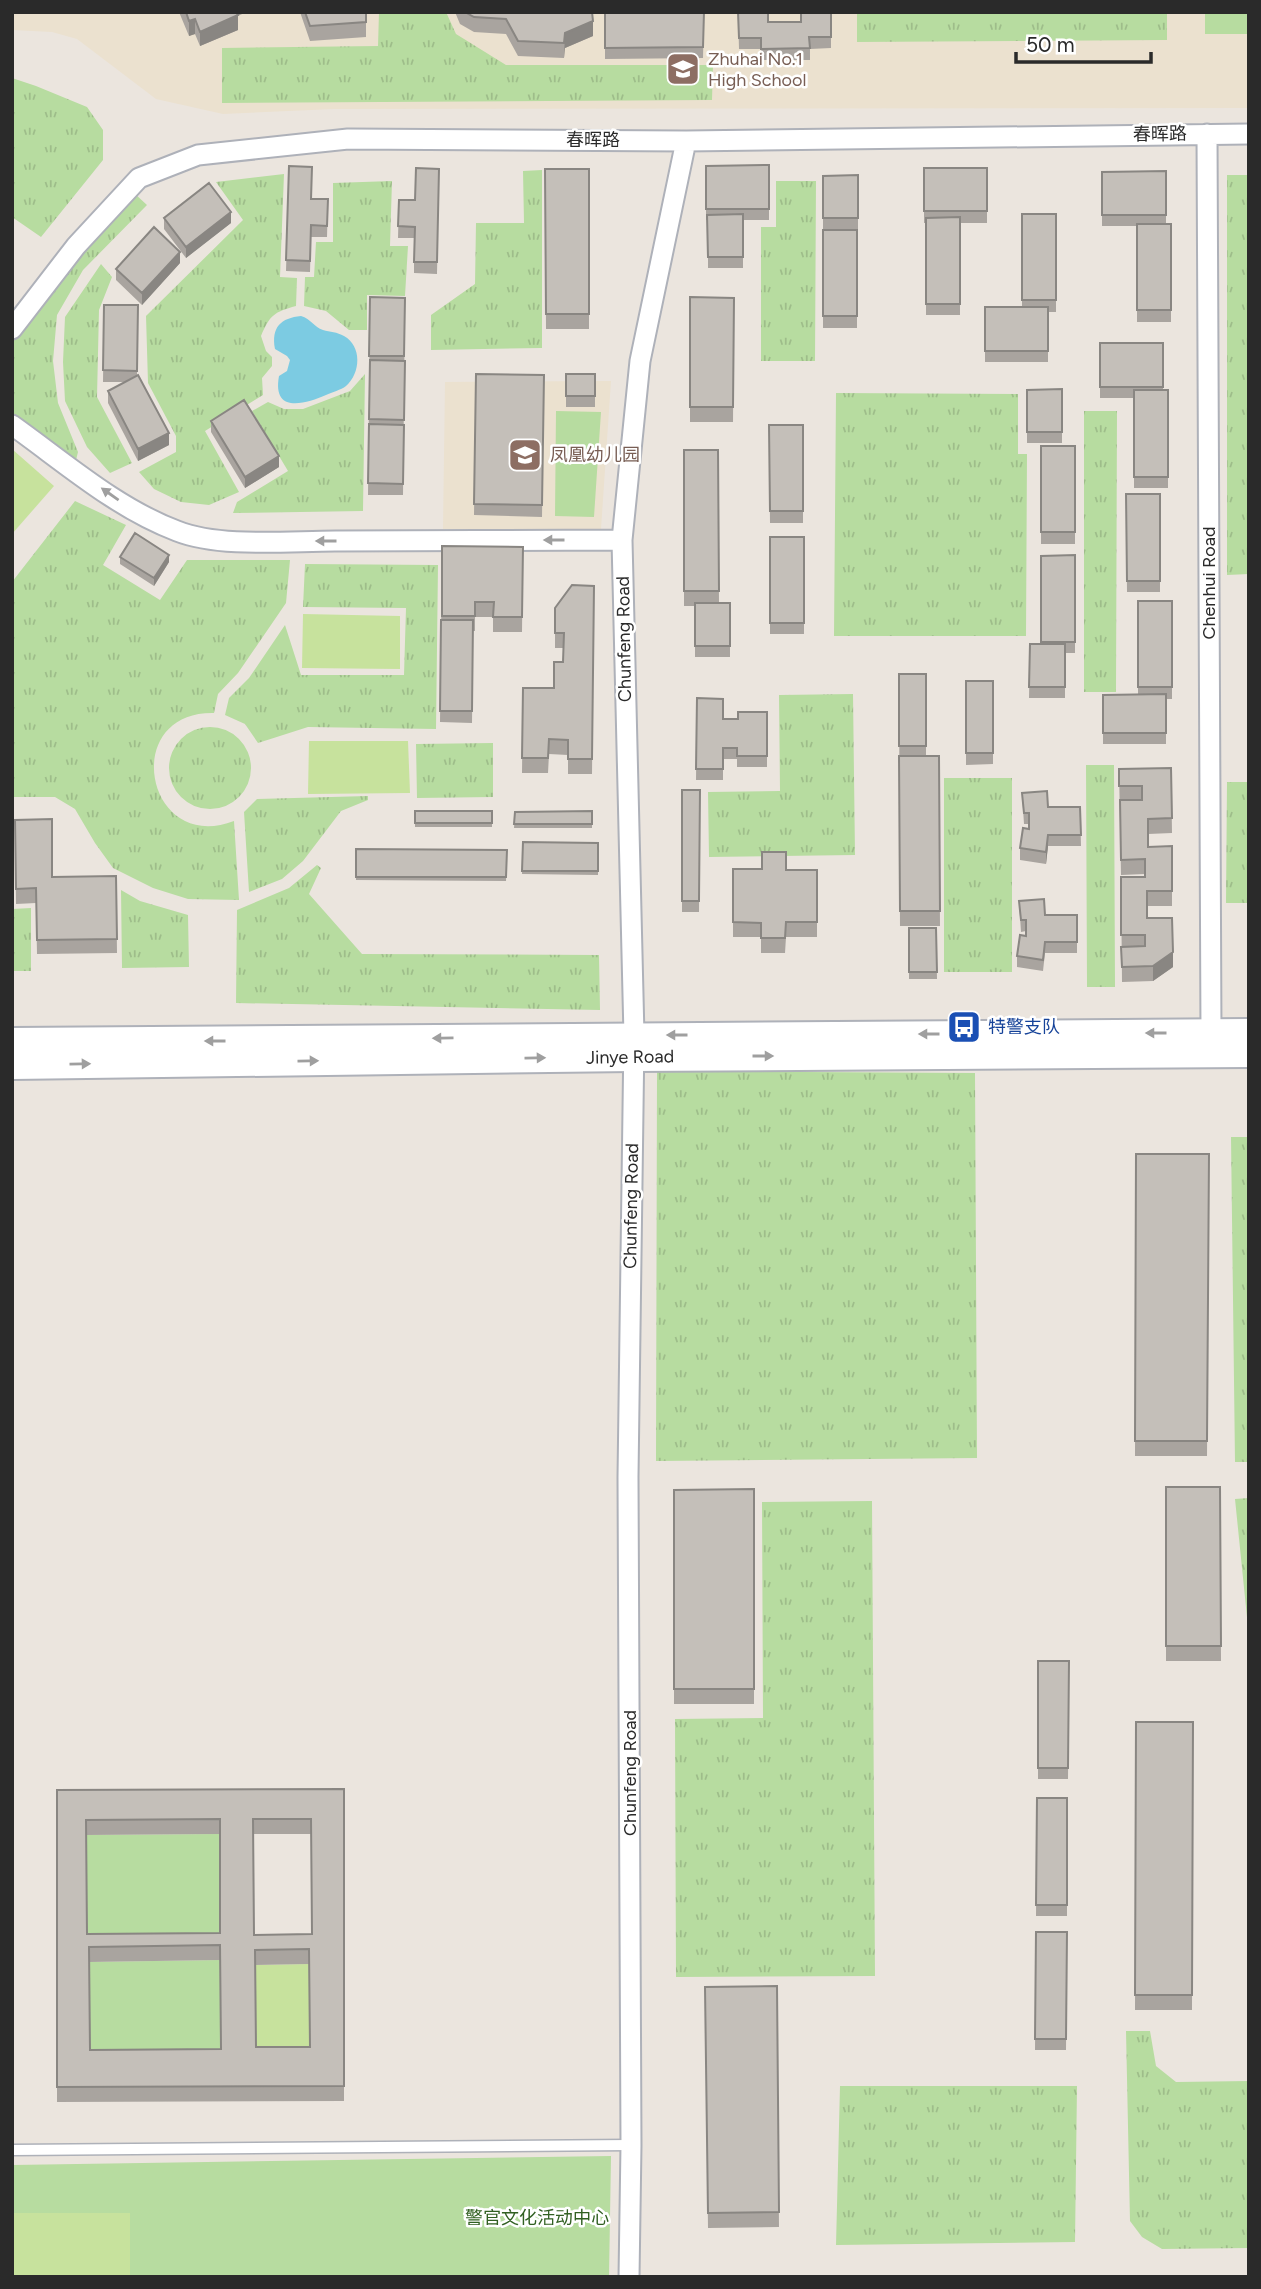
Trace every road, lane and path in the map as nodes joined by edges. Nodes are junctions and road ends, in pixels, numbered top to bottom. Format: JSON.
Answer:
{"nodes":[{"id":1,"x":1207,"y":134,"type":"junction"},
{"id":2,"x":1249,"y":134,"type":"edge"},
{"id":3,"x":686,"y":141,"type":"junction"},
{"id":4,"x":12,"y":329,"type":"edge"},
{"id":5,"x":12,"y":425,"type":"edge"},
{"id":6,"x":622,"y":540,"type":"junction"},
{"id":7,"x":1211,"y":1033,"type":"junction"},
{"id":8,"x":1249,"y":1033,"type":"edge"},
{"id":9,"x":12,"y":1042,"type":"edge"},
{"id":10,"x":633,"y":1046,"type":"junction"},
{"id":11,"x":1249,"y":1052,"type":"edge"},
{"id":12,"x":12,"y":1065,"type":"edge"},
{"id":13,"x":631,"y":2145,"type":"junction"},
{"id":14,"x":12,"y":2150,"type":"edge"},
{"id":15,"x":629,"y":2277,"type":"edge"}],
"edges":[{"from":1,"to":2,"type":"street","name":"春晖路"},
{"from":1,"to":3,"type":"street","name":"春晖路"},
{"from":1,"to":7,"type":"street","name":"Chenhui Road"},
{"from":3,"to":4,"type":"street","name":"春晖路"},
{"from":3,"to":6,"type":"street","name":"Chunfeng Road"},
{"from":6,"to":5,"type":"street","one_way":true},
{"from":6,"to":10,"type":"street","name":"Chunfeng Road"},
{"from":7,"to":8,"type":"main road","name":"Jinye Road"},
{"from":7,"to":10,"type":"main road","name":"Jinye Road","one_way":true},
{"from":10,"to":9,"type":"main road","name":"Jinye Road","one_way":true},
{"from":10,"to":11,"type":"main road","name":"Jinye Road","one_way":true},
{"from":12,"to":10,"type":"main road","name":"Jinye Road","one_way":true},
{"from":10,"to":13,"type":"street","name":"Chunfeng Road"},
{"from":13,"to":14,"type":"lane"},
{"from":13,"to":15,"type":"street","name":"Chunfeng Road"}]}
